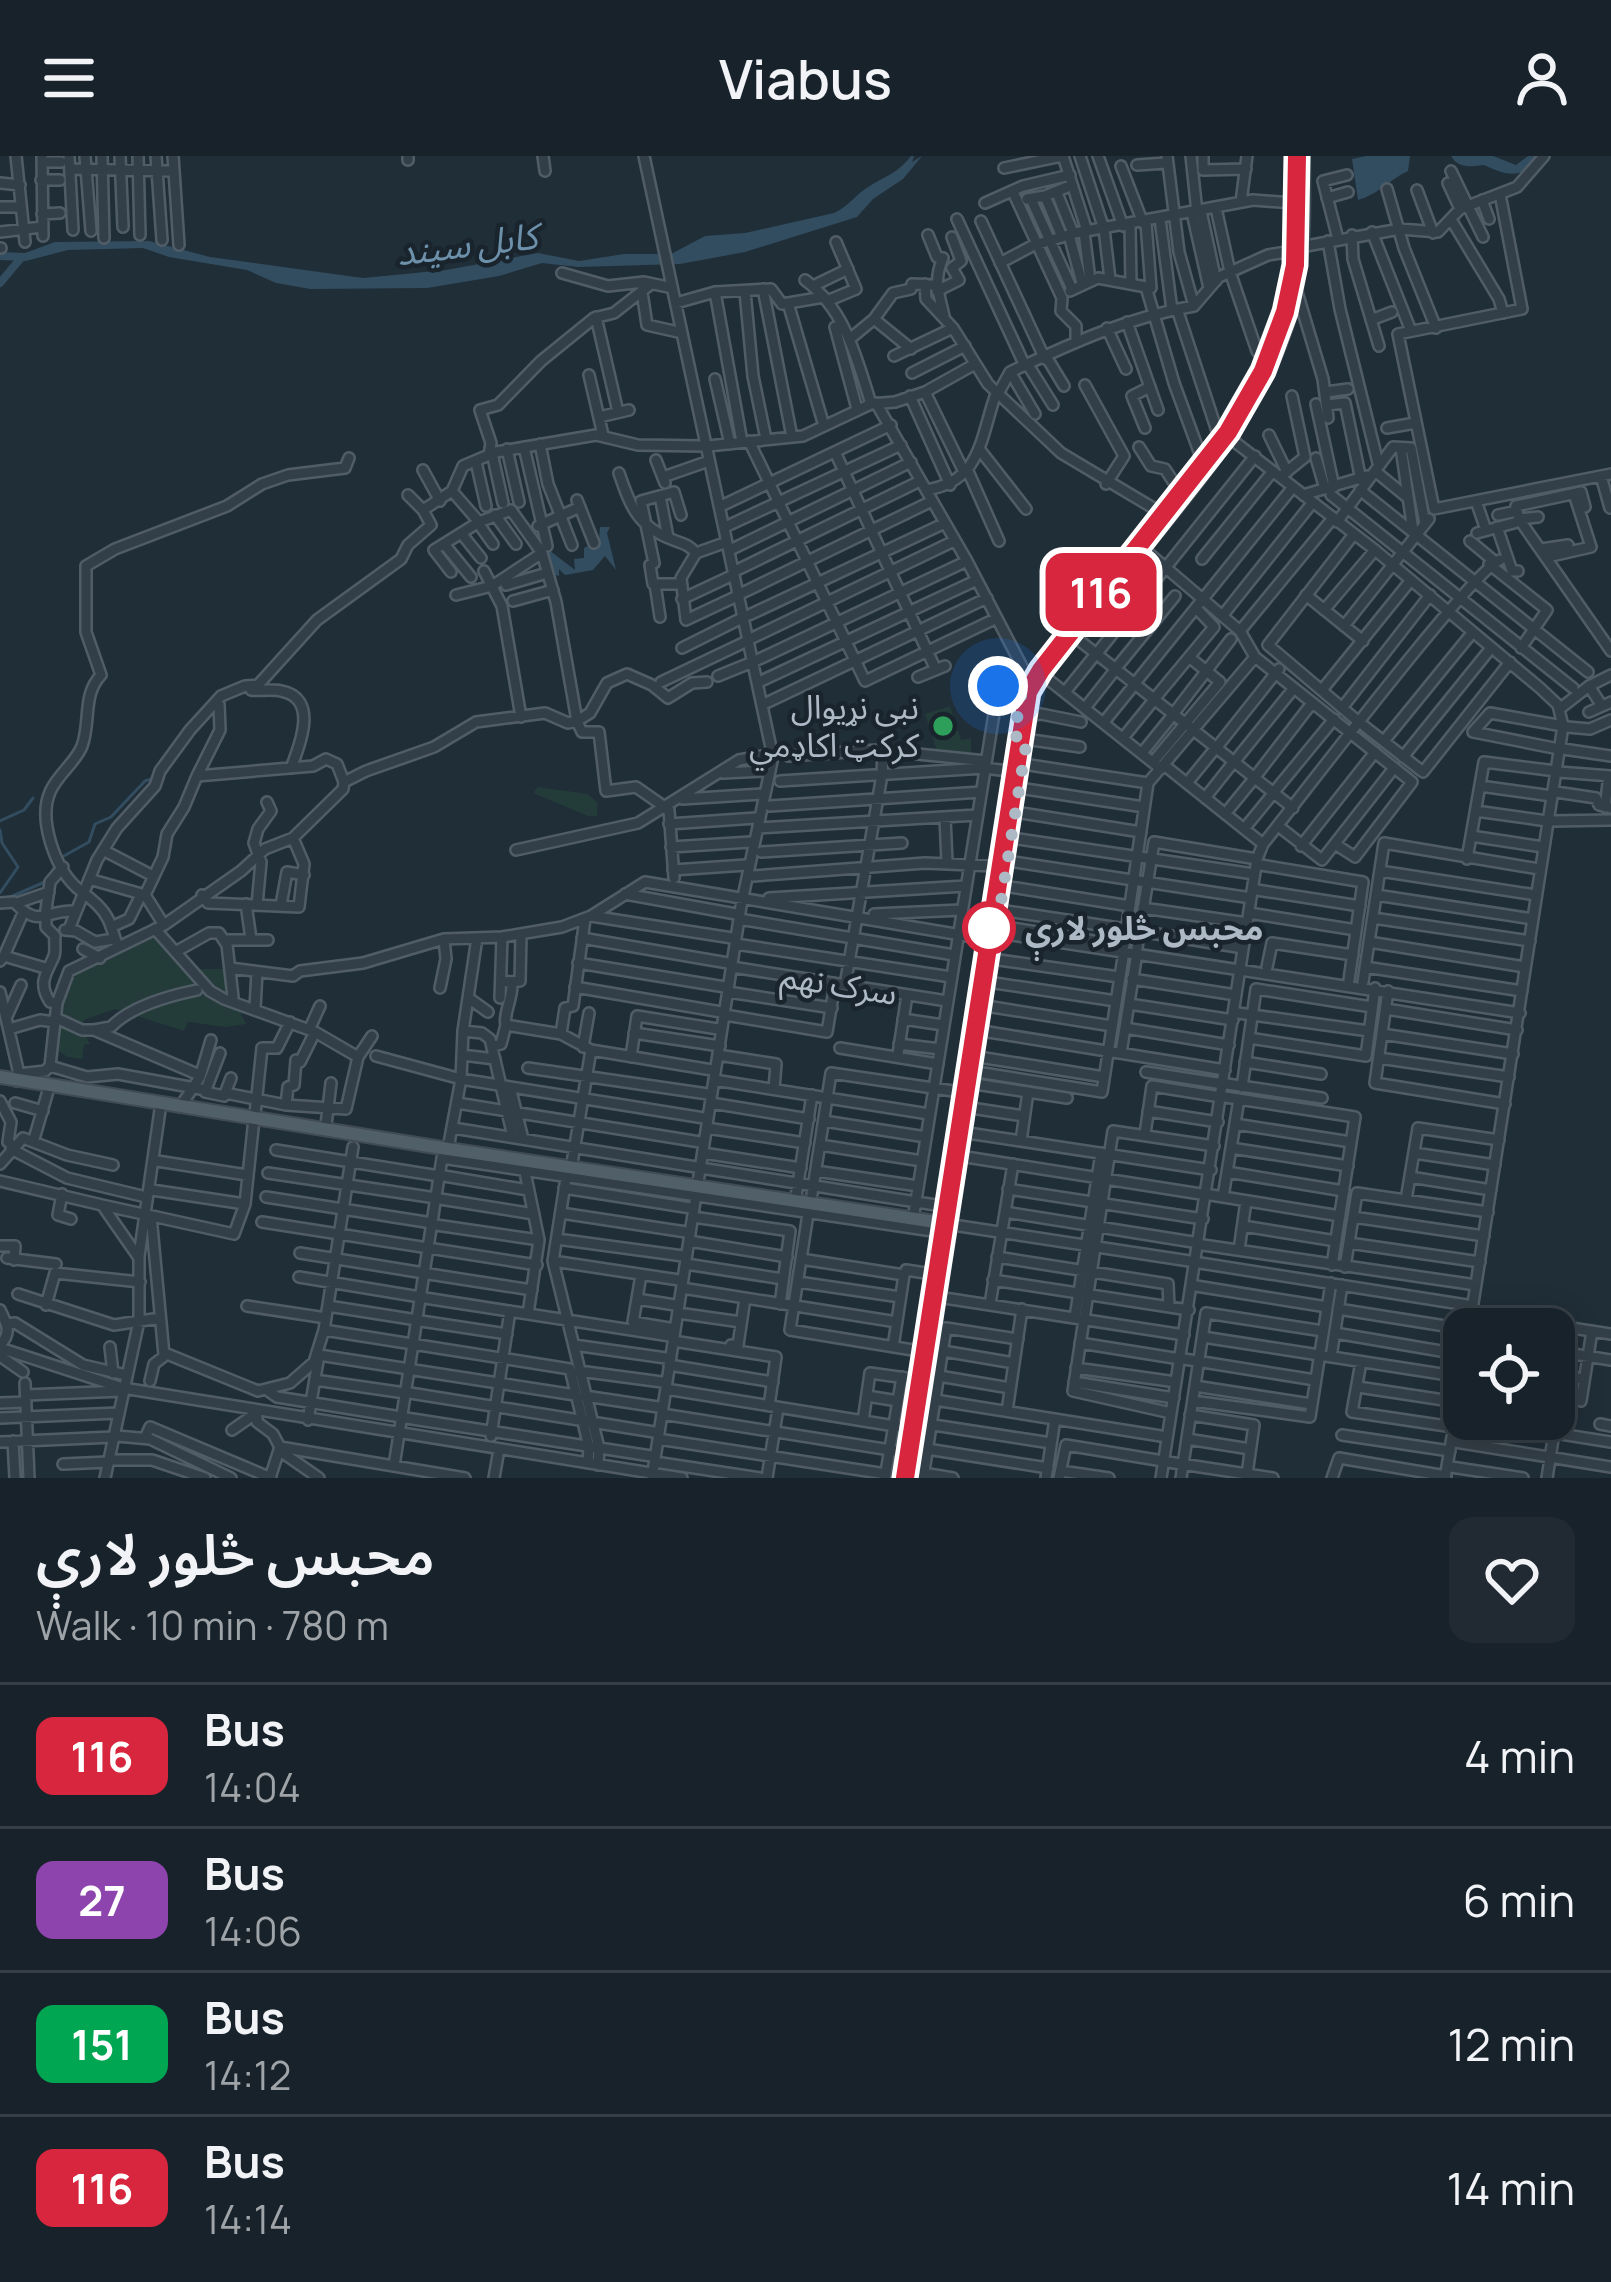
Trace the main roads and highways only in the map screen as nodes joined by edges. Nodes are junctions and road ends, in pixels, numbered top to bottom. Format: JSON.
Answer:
{"nodes":[{"id":1,"x":1299,"y":156,"type":"edge"},
{"id":2,"x":0,"y":1080,"type":"edge"},
{"id":3,"x":254,"y":1119,"type":"junction"},
{"id":4,"x":944,"y":1223,"type":"junction"},
{"id":5,"x":912,"y":1477,"type":"edge"}],
"edges":[{"from":1,"to":4,"type":"highway"},
{"from":2,"to":3,"type":"main road"},
{"from":2,"to":3,"type":"main road"},
{"from":3,"to":4,"type":"main road"},
{"from":4,"to":5,"type":"highway"},
{"from":4,"to":5,"type":"highway"}]}
